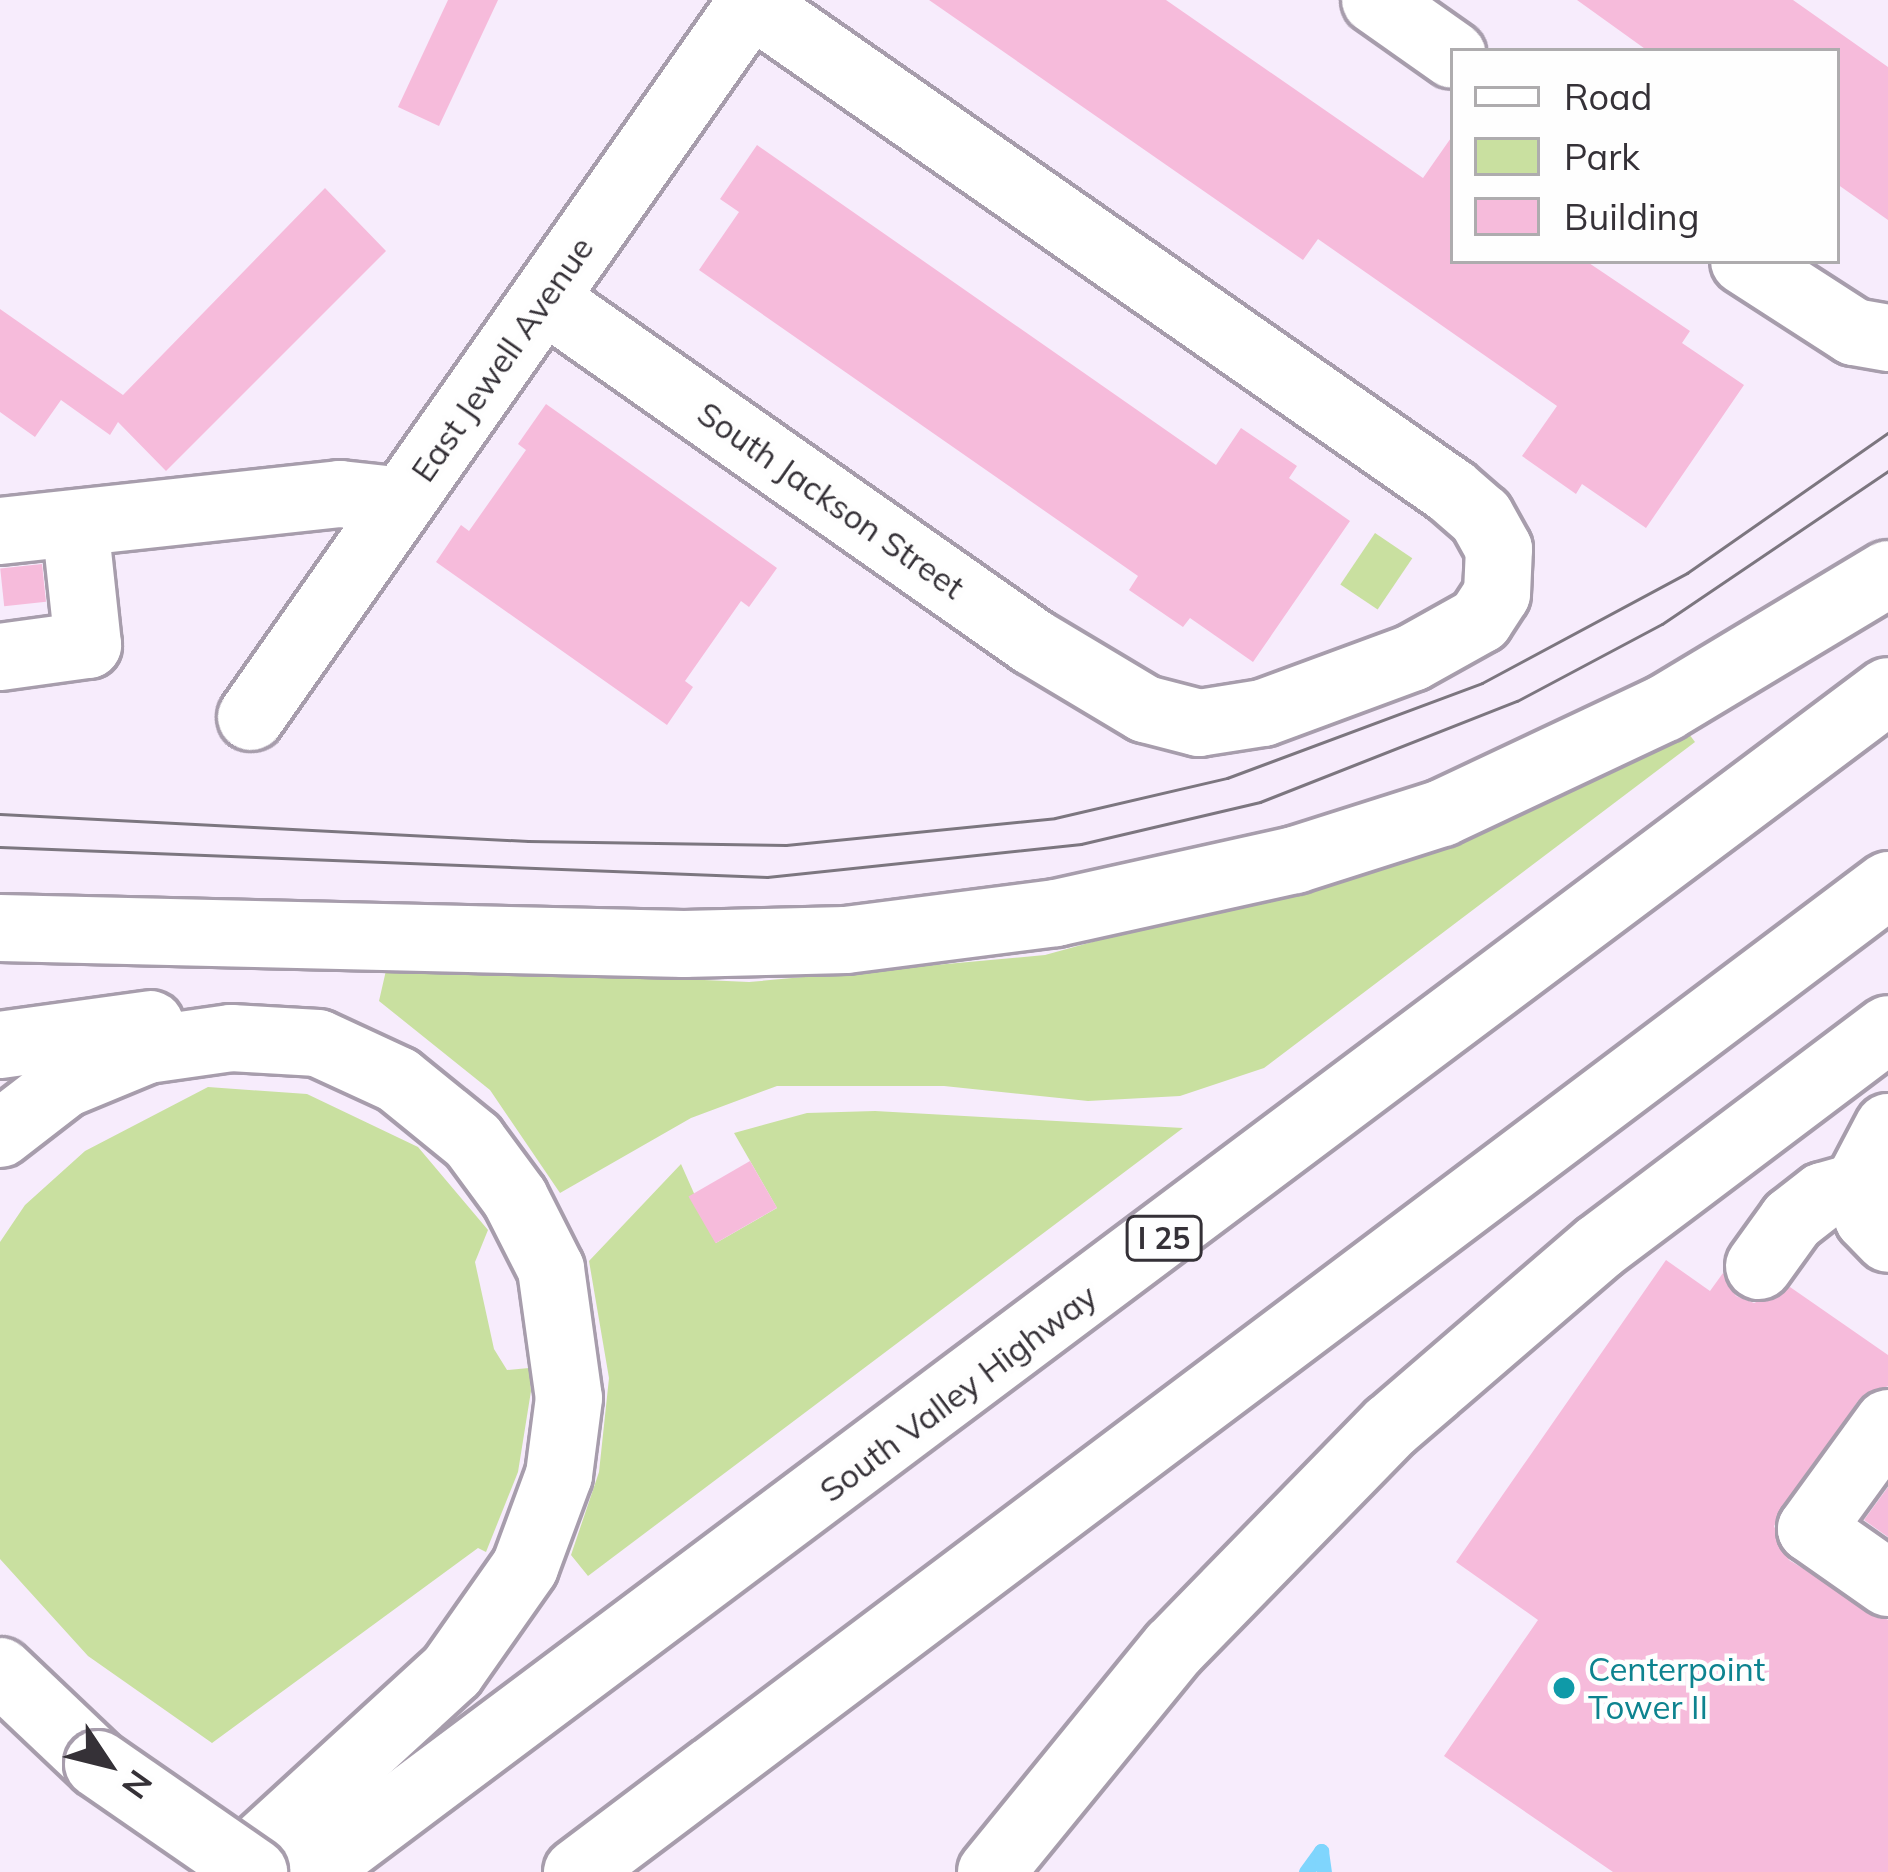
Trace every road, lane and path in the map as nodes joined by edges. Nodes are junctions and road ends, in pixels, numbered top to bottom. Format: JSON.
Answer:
{"nodes":[{"id":1,"x":1375,"y":0,"type":"edge"},
{"id":2,"x":752,"y":2,"type":"edge"},
{"id":3,"x":1450,"y":53,"type":"edge"},
{"id":4,"x":1749,"y":264,"type":"edge"},
{"id":5,"x":544,"y":299,"type":"junction"},
{"id":6,"x":1881,"y":338,"type":"edge"},
{"id":7,"x":402,"y":501,"type":"junction"},
{"id":8,"x":75,"y":524,"type":"junction"},
{"id":9,"x":0,"y":531,"type":"edge"},
{"id":10,"x":1888,"y":574,"type":"edge"},
{"id":11,"x":0,"y":657,"type":"edge"},
{"id":12,"x":1888,"y":692,"type":"edge"},
{"id":13,"x":250,"y":717,"type":"dead end"},
{"id":14,"x":1888,"y":885,"type":"edge"},
{"id":15,"x":0,"y":928,"type":"edge"},
{"id":16,"x":1888,"y":1029,"type":"edge"},
{"id":17,"x":318,"y":1043,"type":"junction"},
{"id":18,"x":0,"y":1045,"type":"edge"},
{"id":19,"x":1888,"y":1127,"type":"edge"},
{"id":20,"x":0,"y":1134,"type":"edge"},
{"id":21,"x":1872,"y":1213,"type":"edge"},
{"id":22,"x":1759,"y":1266,"type":"dead end"},
{"id":23,"x":1888,"y":1423,"type":"edge"},
{"id":24,"x":1060,"y":1507,"type":"junction"},
{"id":25,"x":1888,"y":1583,"type":"edge"},
{"id":26,"x":0,"y":1671,"type":"edge"},
{"id":27,"x":999,"y":1862,"type":"edge"},
{"id":28,"x":233,"y":1872,"type":"edge"},
{"id":29,"x":254,"y":1872,"type":"edge"},
{"id":30,"x":312,"y":1872,"type":"edge"},
{"id":31,"x":577,"y":1872,"type":"edge"},
{"id":32,"x":628,"y":1872,"type":"edge"}],
"edges":[{"from":1,"to":3,"type":"main road"},
{"from":2,"to":5,"type":"main road","name":"East Jewell Avenue"},
{"from":2,"to":5,"type":"main road","name":"South Jackson Street"},
{"from":4,"to":6,"type":"main road"},
{"from":5,"to":7,"type":"main road","name":"East Jewell Avenue"},
{"from":7,"to":8,"type":"main road"},
{"from":7,"to":13,"type":"main road","name":"East Jewell Avenue"},
{"from":8,"to":9,"type":"main road"},
{"from":8,"to":11,"type":"main road"},
{"from":10,"to":15,"type":"main road"},
{"from":12,"to":30,"type":"main road","name":"South Valley Highway","number":"I 25"},
{"from":14,"to":24,"type":"main road"},
{"from":16,"to":27,"type":"main road"},
{"from":17,"to":18,"type":"main road"},
{"from":17,"to":20,"type":"main road"},
{"from":17,"to":28,"type":"main road"},
{"from":19,"to":21,"type":"main road"},
{"from":21,"to":22,"type":"main road"},
{"from":23,"to":25,"type":"main road"},
{"from":24,"to":31,"type":"main road"},
{"from":24,"to":32,"type":"main road"},
{"from":26,"to":29,"type":"main road","bridge":true}]}
